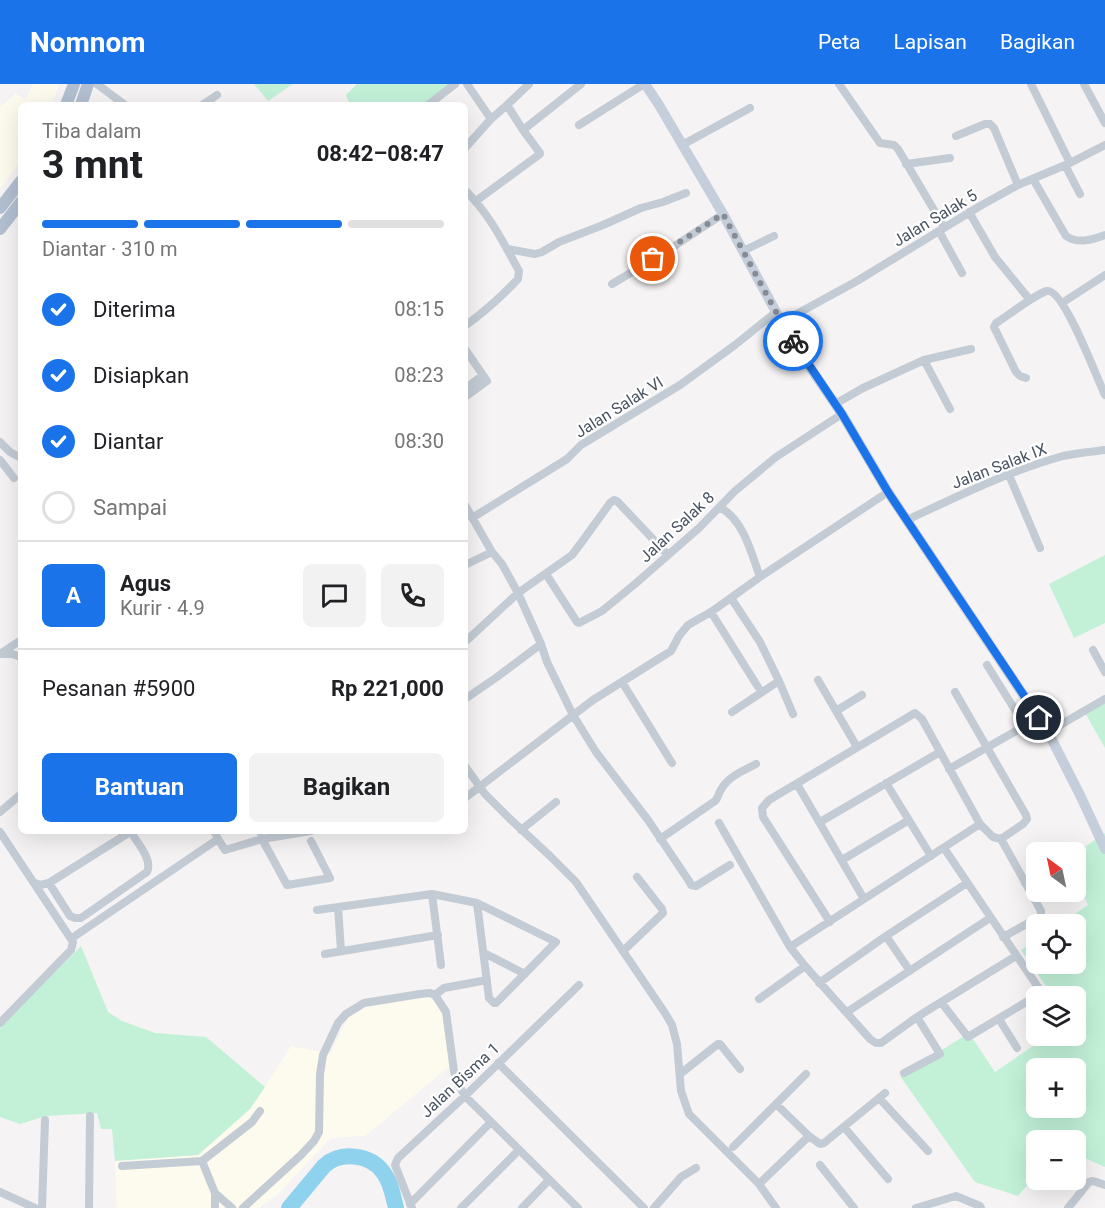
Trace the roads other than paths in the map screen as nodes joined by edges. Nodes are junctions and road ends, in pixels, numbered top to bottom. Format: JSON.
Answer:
{"nodes":[{"id":1,"x":74,"y":84,"type":"edge"},
{"id":2,"x":88,"y":84,"type":"edge"},
{"id":3,"x":98,"y":84,"type":"edge"},
{"id":4,"x":455,"y":84,"type":"edge"},
{"id":5,"x":467,"y":84,"type":"edge"},
{"id":6,"x":529,"y":84,"type":"edge"},
{"id":7,"x":581,"y":84,"type":"edge"},
{"id":8,"x":644,"y":84,"type":"edge"},
{"id":9,"x":839,"y":84,"type":"edge"},
{"id":10,"x":1031,"y":84,"type":"edge"},
{"id":11,"x":1084,"y":84,"type":"edge"},
{"id":12,"x":217,"y":95,"type":"dead end"},
{"id":13,"x":67,"y":102,"type":"edge"},
{"id":14,"x":82,"y":102,"type":"edge"},
{"id":15,"x":121,"y":102,"type":"edge"},
{"id":16,"x":206,"y":102,"type":"edge"},
{"id":17,"x":432,"y":102,"type":"edge"},
{"id":18,"x":507,"y":105,"type":"junction"},
{"id":19,"x":750,"y":108,"type":"dead end"},
{"id":20,"x":491,"y":119,"type":"junction"},
{"id":21,"x":1105,"y":123,"type":"edge"},
{"id":22,"x":579,"y":125,"type":"dead end"},
{"id":23,"x":523,"y":130,"type":"junction"},
{"id":24,"x":956,"y":136,"type":"dead end"},
{"id":25,"x":468,"y":145,"type":"edge"},
{"id":26,"x":682,"y":145,"type":"junction"},
{"id":27,"x":1105,"y":145,"type":"edge"},
{"id":28,"x":950,"y":158,"type":"dead end"},
{"id":29,"x":906,"y":164,"type":"junction"},
{"id":30,"x":1067,"y":164,"type":"junction"},
{"id":31,"x":1033,"y":179,"type":"junction"},
{"id":32,"x":1018,"y":185,"type":"junction"},
{"id":33,"x":18,"y":186,"type":"edge"},
{"id":34,"x":468,"y":193,"type":"edge"},
{"id":35,"x":686,"y":193,"type":"dead end"},
{"id":36,"x":1080,"y":194,"type":"dead end"},
{"id":37,"x":476,"y":201,"type":"junction"},
{"id":38,"x":18,"y":206,"type":"edge"},
{"id":39,"x":0,"y":208,"type":"edge"},
{"id":40,"x":969,"y":212,"type":"junction"},
{"id":41,"x":723,"y":214,"type":"junction"},
{"id":42,"x":0,"y":229,"type":"edge"},
{"id":43,"x":942,"y":229,"type":"junction"},
{"id":44,"x":1105,"y":235,"type":"edge"},
{"id":45,"x":774,"y":236,"type":"dead end"},
{"id":46,"x":507,"y":249,"type":"junction"},
{"id":47,"x":743,"y":251,"type":"junction"},
{"id":48,"x":962,"y":273,"type":"dead end"},
{"id":49,"x":1105,"y":275,"type":"edge"},
{"id":50,"x":612,"y":284,"type":"dead end"},
{"id":51,"x":1030,"y":300,"type":"junction"},
{"id":52,"x":1062,"y":303,"type":"junction"},
{"id":53,"x":776,"y":312,"type":"junction"},
{"id":54,"x":782,"y":322,"type":"junction"},
{"id":55,"x":468,"y":324,"type":"edge"},
{"id":56,"x":971,"y":349,"type":"dead end"},
{"id":57,"x":468,"y":353,"type":"edge"},
{"id":58,"x":924,"y":360,"type":"junction"},
{"id":59,"x":483,"y":375,"type":"junction"},
{"id":60,"x":1026,"y":378,"type":"dead end"},
{"id":61,"x":468,"y":387,"type":"edge"},
{"id":62,"x":468,"y":395,"type":"edge"},
{"id":63,"x":1105,"y":395,"type":"edge"},
{"id":64,"x":835,"y":404,"type":"junction"},
{"id":65,"x":950,"y":410,"type":"dead end"},
{"id":66,"x":842,"y":414,"type":"junction"},
{"id":67,"x":0,"y":442,"type":"edge"},
{"id":68,"x":1105,"y":450,"type":"edge"},
{"id":69,"x":18,"y":456,"type":"edge"},
{"id":70,"x":0,"y":460,"type":"edge"},
{"id":71,"x":1009,"y":475,"type":"junction"},
{"id":72,"x":14,"y":478,"type":"dead end"},
{"id":73,"x":888,"y":492,"type":"junction"},
{"id":74,"x":720,"y":507,"type":"junction"},
{"id":75,"x":468,"y":511,"type":"edge"},
{"id":76,"x":472,"y":518,"type":"junction"},
{"id":77,"x":907,"y":520,"type":"junction"},
{"id":78,"x":1040,"y":548,"type":"dead end"},
{"id":79,"x":492,"y":552,"type":"junction"},
{"id":80,"x":668,"y":555,"type":"junction"},
{"id":81,"x":468,"y":564,"type":"edge"},
{"id":82,"x":546,"y":574,"type":"junction"},
{"id":83,"x":760,"y":577,"type":"junction"},
{"id":84,"x":518,"y":593,"type":"junction"},
{"id":85,"x":731,"y":598,"type":"junction"},
{"id":86,"x":711,"y":612,"type":"junction"},
{"id":87,"x":468,"y":639,"type":"edge"},
{"id":88,"x":18,"y":642,"type":"edge"},
{"id":89,"x":541,"y":644,"type":"junction"},
{"id":90,"x":1093,"y":650,"type":"dead end"},
{"id":91,"x":0,"y":654,"type":"edge"},
{"id":92,"x":18,"y":656,"type":"edge"},
{"id":93,"x":987,"y":665,"type":"dead end"},
{"id":94,"x":1105,"y":672,"type":"edge"},
{"id":95,"x":818,"y":680,"type":"dead end"},
{"id":96,"x":779,"y":681,"type":"junction"},
{"id":97,"x":622,"y":682,"type":"junction"},
{"id":98,"x":758,"y":687,"type":"dead end"},
{"id":99,"x":955,"y":692,"type":"dead end"},
{"id":100,"x":862,"y":695,"type":"dead end"},
{"id":101,"x":468,"y":697,"type":"edge"},
{"id":102,"x":1105,"y":699,"type":"edge"},
{"id":103,"x":836,"y":711,"type":"junction"},
{"id":104,"x":732,"y":712,"type":"dead end"},
{"id":105,"x":793,"y":714,"type":"dead end"},
{"id":106,"x":573,"y":715,"type":"junction"},
{"id":107,"x":1039,"y":718,"type":"junction"},
{"id":108,"x":1024,"y":726,"type":"junction"},
{"id":109,"x":1048,"y":732,"type":"junction"},
{"id":110,"x":857,"y":747,"type":"junction"},
{"id":111,"x":987,"y":748,"type":"junction"},
{"id":112,"x":940,"y":752,"type":"junction"},
{"id":113,"x":672,"y":763,"type":"dead end"},
{"id":114,"x":756,"y":764,"type":"dead end"},
{"id":115,"x":949,"y":769,"type":"junction"},
{"id":116,"x":468,"y":771,"type":"edge"},
{"id":117,"x":886,"y":783,"type":"junction"},
{"id":118,"x":796,"y":784,"type":"junction"},
{"id":119,"x":479,"y":788,"type":"junction"},
{"id":120,"x":468,"y":796,"type":"edge"},
{"id":121,"x":18,"y":797,"type":"edge"},
{"id":122,"x":556,"y":802,"type":"dead end"},
{"id":123,"x":0,"y":812,"type":"edge"},
{"id":124,"x":909,"y":820,"type":"junction"},
{"id":125,"x":820,"y":822,"type":"junction"},
{"id":126,"x":719,"y":823,"type":"dead end"},
{"id":127,"x":980,"y":824,"type":"junction"},
{"id":128,"x":521,"y":830,"type":"junction"},
{"id":129,"x":0,"y":832,"type":"edge"},
{"id":130,"x":125,"y":834,"type":"edge"},
{"id":131,"x":132,"y":834,"type":"edge"},
{"id":132,"x":216,"y":834,"type":"edge"},
{"id":133,"x":261,"y":834,"type":"edge"},
{"id":134,"x":218,"y":839,"type":"junction"},
{"id":135,"x":660,"y":839,"type":"junction"},
{"id":136,"x":1001,"y":839,"type":"junction"},
{"id":137,"x":311,"y":841,"type":"dead end"},
{"id":138,"x":944,"y":848,"type":"junction"},
{"id":139,"x":1105,"y":849,"type":"edge"},
{"id":140,"x":931,"y":856,"type":"junction"},
{"id":141,"x":842,"y":860,"type":"junction"},
{"id":142,"x":730,"y":865,"type":"dead end"},
{"id":143,"x":637,"y":877,"type":"dead end"},
{"id":144,"x":35,"y":883,"type":"junction"},
{"id":145,"x":967,"y":883,"type":"junction"},
{"id":146,"x":1025,"y":883,"type":"joint"},
{"id":147,"x":48,"y":884,"type":"junction"},
{"id":148,"x":432,"y":894,"type":"junction"},
{"id":149,"x":864,"y":898,"type":"junction"},
{"id":150,"x":477,"y":903,"type":"junction"},
{"id":151,"x":338,"y":907,"type":"junction"},
{"id":152,"x":317,"y":910,"type":"dead end"},
{"id":153,"x":990,"y":918,"type":"junction"},
{"id":154,"x":830,"y":922,"type":"junction"},
{"id":155,"x":438,"y":935,"type":"junction"},
{"id":156,"x":886,"y":936,"type":"junction"},
{"id":157,"x":1003,"y":937,"type":"junction"},
{"id":158,"x":72,"y":938,"type":"junction"},
{"id":159,"x":790,"y":947,"type":"junction"},
{"id":160,"x":341,"y":951,"type":"junction"},
{"id":161,"x":623,"y":951,"type":"junction"},
{"id":162,"x":325,"y":954,"type":"dead end"},
{"id":163,"x":484,"y":954,"type":"junction"},
{"id":164,"x":1016,"y":956,"type":"junction"},
{"id":165,"x":441,"y":965,"type":"dead end"},
{"id":166,"x":805,"y":966,"type":"junction"},
{"id":167,"x":910,"y":971,"type":"junction"},
{"id":168,"x":525,"y":974,"type":"junction"},
{"id":169,"x":487,"y":980,"type":"junction"},
{"id":170,"x":819,"y":983,"type":"junction"},
{"id":171,"x":579,"y":985,"type":"dead end"},
{"id":172,"x":1034,"y":986,"type":"edge"},
{"id":173,"x":435,"y":995,"type":"junction"},
{"id":174,"x":759,"y":999,"type":"dead end"},
{"id":175,"x":941,"y":1002,"type":"junction"},
{"id":176,"x":1026,"y":1003,"type":"edge"},
{"id":177,"x":847,"y":1012,"type":"junction"},
{"id":178,"x":917,"y":1017,"type":"junction"},
{"id":179,"x":999,"y":1019,"type":"junction"},
{"id":180,"x":0,"y":1023,"type":"edge"},
{"id":181,"x":1017,"y":1048,"type":"dead end"},
{"id":182,"x":498,"y":1063,"type":"junction"},
{"id":183,"x":740,"y":1069,"type":"dead end"},
{"id":184,"x":680,"y":1074,"type":"junction"},
{"id":185,"x":806,"y":1074,"type":"dead end"},
{"id":186,"x":904,"y":1074,"type":"dead end"},
{"id":187,"x":465,"y":1096,"type":"junction"},
{"id":188,"x":776,"y":1104,"type":"junction"},
{"id":189,"x":261,"y":1111,"type":"dead end"},
{"id":190,"x":90,"y":1116,"type":"dead end"},
{"id":191,"x":45,"y":1120,"type":"dead end"},
{"id":192,"x":492,"y":1122,"type":"junction"},
{"id":193,"x":844,"y":1126,"type":"junction"},
{"id":194,"x":809,"y":1136,"type":"junction"},
{"id":195,"x":733,"y":1147,"type":"dead end"},
{"id":196,"x":519,"y":1150,"type":"junction"},
{"id":197,"x":928,"y":1151,"type":"dead end"},
{"id":198,"x":202,"y":1161,"type":"junction"},
{"id":199,"x":820,"y":1165,"type":"dead end"},
{"id":200,"x":122,"y":1166,"type":"dead end"},
{"id":201,"x":696,"y":1168,"type":"dead end"},
{"id":202,"x":888,"y":1179,"type":"dead end"},
{"id":203,"x":549,"y":1180,"type":"junction"},
{"id":204,"x":759,"y":1184,"type":"junction"},
{"id":205,"x":1105,"y":1185,"type":"edge"},
{"id":206,"x":0,"y":1192,"type":"edge"},
{"id":207,"x":216,"y":1193,"type":"junction"},
{"id":208,"x":411,"y":1206,"type":"edge"},
{"id":209,"x":35,"y":1208,"type":"edge"},
{"id":210,"x":42,"y":1208,"type":"edge"},
{"id":211,"x":89,"y":1208,"type":"edge"},
{"id":212,"x":215,"y":1208,"type":"edge"},
{"id":213,"x":232,"y":1208,"type":"edge"},
{"id":214,"x":243,"y":1208,"type":"edge"},
{"id":215,"x":461,"y":1208,"type":"edge"},
{"id":216,"x":522,"y":1208,"type":"edge"},
{"id":217,"x":578,"y":1208,"type":"edge"},
{"id":218,"x":644,"y":1208,"type":"edge"},
{"id":219,"x":654,"y":1208,"type":"edge"},
{"id":220,"x":776,"y":1208,"type":"edge"},
{"id":221,"x":854,"y":1208,"type":"edge"},
{"id":222,"x":916,"y":1208,"type":"edge"},
{"id":223,"x":981,"y":1208,"type":"edge"},
{"id":224,"x":1068,"y":1208,"type":"edge"}],
"edges":[{"from":1,"to":13,"type":"main road"},
{"from":2,"to":14,"type":"main road"},
{"from":3,"to":15,"type":"street"},
{"from":4,"to":17,"type":"street"},
{"from":5,"to":20,"type":"street"},
{"from":6,"to":18,"type":"street"},
{"from":7,"to":23,"type":"street"},
{"from":8,"to":22,"type":"street"},
{"from":8,"to":26,"type":"street"},
{"from":9,"to":29,"type":"street"},
{"from":10,"to":30,"type":"street"},
{"from":11,"to":21,"type":"street"},
{"from":12,"to":16,"type":"street"},
{"from":18,"to":20,"type":"street"},
{"from":18,"to":23,"type":"street"},
{"from":19,"to":26,"type":"street"},
{"from":20,"to":25,"type":"street"},
{"from":23,"to":37,"type":"street"},
{"from":24,"to":32,"type":"street"},
{"from":26,"to":41,"type":"street"},
{"from":27,"to":30,"type":"street","name":"Jalan Salak 5"},
{"from":28,"to":29,"type":"street"},
{"from":29,"to":43,"type":"street"},
{"from":30,"to":31,"type":"street","name":"Jalan Salak 5"},
{"from":30,"to":36,"type":"street"},
{"from":31,"to":32,"type":"street","name":"Jalan Salak 5"},
{"from":31,"to":44,"type":"street"},
{"from":32,"to":40,"type":"street","name":"Jalan Salak 5"},
{"from":33,"to":39,"type":"main road"},
{"from":34,"to":37,"type":"street"},
{"from":35,"to":46,"type":"street"},
{"from":37,"to":46,"type":"street"},
{"from":38,"to":42,"type":"main road"},
{"from":40,"to":43,"type":"street","name":"Jalan Salak 5"},
{"from":40,"to":51,"type":"street"},
{"from":41,"to":47,"type":"street"},
{"from":41,"to":50,"type":"street"},
{"from":43,"to":48,"type":"street"},
{"from":43,"to":54,"type":"street","name":"Jalan Salak 5"},
{"from":45,"to":47,"type":"street"},
{"from":46,"to":55,"type":"street"},
{"from":47,"to":53,"type":"street"},
{"from":49,"to":52,"type":"street"},
{"from":51,"to":52,"type":"street"},
{"from":51,"to":60,"type":"street"},
{"from":52,"to":63,"type":"street"},
{"from":53,"to":54,"type":"street"},
{"from":53,"to":76,"type":"street","name":"Jalan Salak VI"},
{"from":54,"to":64,"type":"street"},
{"from":56,"to":58,"type":"street"},
{"from":57,"to":59,"type":"street"},
{"from":58,"to":64,"type":"street"},
{"from":58,"to":65,"type":"street"},
{"from":59,"to":61,"type":"street"},
{"from":59,"to":62,"type":"street"},
{"from":64,"to":66,"type":"street"},
{"from":66,"to":73,"type":"street"},
{"from":66,"to":74,"type":"street","name":"Jalan Salak 8"},
{"from":67,"to":69,"type":"street"},
{"from":68,"to":71,"type":"street","name":"Jalan Salak IX"},
{"from":70,"to":72,"type":"street"},
{"from":71,"to":77,"type":"street","name":"Jalan Salak IX"},
{"from":71,"to":78,"type":"street"},
{"from":73,"to":77,"type":"street"},
{"from":73,"to":83,"type":"street"},
{"from":74,"to":80,"type":"street","name":"Jalan Salak 8"},
{"from":74,"to":83,"type":"street"},
{"from":75,"to":76,"type":"street"},
{"from":76,"to":79,"type":"street"},
{"from":77,"to":107,"type":"street"},
{"from":79,"to":81,"type":"street"},
{"from":79,"to":84,"type":"street"},
{"from":80,"to":82,"type":"street","name":"Jalan Salak 8"},
{"from":80,"to":82,"type":"street"},
{"from":82,"to":84,"type":"street"},
{"from":83,"to":85,"type":"street"},
{"from":84,"to":87,"type":"street"},
{"from":84,"to":89,"type":"street"},
{"from":85,"to":86,"type":"street"},
{"from":85,"to":96,"type":"street"},
{"from":86,"to":97,"type":"street"},
{"from":86,"to":98,"type":"street"},
{"from":88,"to":91,"type":"street"},
{"from":89,"to":101,"type":"street"},
{"from":89,"to":106,"type":"street"},
{"from":90,"to":94,"type":"street"},
{"from":91,"to":92,"type":"street"},
{"from":93,"to":108,"type":"street"},
{"from":95,"to":103,"type":"street"},
{"from":96,"to":104,"type":"street"},
{"from":96,"to":105,"type":"street"},
{"from":97,"to":106,"type":"street"},
{"from":97,"to":113,"type":"street"},
{"from":99,"to":111,"type":"street"},
{"from":100,"to":103,"type":"street"},
{"from":102,"to":109,"type":"street"},
{"from":103,"to":110,"type":"street"},
{"from":106,"to":119,"type":"street"},
{"from":106,"to":135,"type":"street"},
{"from":107,"to":108,"type":"street"},
{"from":107,"to":109,"type":"street"},
{"from":108,"to":111,"type":"street"},
{"from":109,"to":139,"type":"street"},
{"from":110,"to":112,"type":"street"},
{"from":110,"to":118,"type":"street"},
{"from":111,"to":115,"type":"street"},
{"from":111,"to":136,"type":"street"},
{"from":112,"to":115,"type":"street"},
{"from":112,"to":117,"type":"street"},
{"from":114,"to":135,"type":"street"},
{"from":115,"to":127,"type":"street"},
{"from":116,"to":119,"type":"street"},
{"from":117,"to":124,"type":"street"},
{"from":117,"to":125,"type":"street"},
{"from":118,"to":125,"type":"street"},
{"from":118,"to":154,"type":"street"},
{"from":119,"to":120,"type":"street"},
{"from":119,"to":128,"type":"street"},
{"from":121,"to":123,"type":"street"},
{"from":122,"to":128,"type":"street"},
{"from":124,"to":140,"type":"street"},
{"from":124,"to":141,"type":"street"},
{"from":125,"to":141,"type":"street"},
{"from":126,"to":159,"type":"street"},
{"from":127,"to":136,"type":"street"},
{"from":127,"to":138,"type":"street"},
{"from":128,"to":161,"type":"street"},
{"from":129,"to":144,"type":"street"},
{"from":130,"to":147,"type":"street"},
{"from":131,"to":147,"type":"street"},
{"from":132,"to":134,"type":"street"},
{"from":133,"to":134,"type":"street"},
{"from":133,"to":137,"type":"street"},
{"from":134,"to":158,"type":"street"},
{"from":135,"to":142,"type":"street"},
{"from":136,"to":146,"type":"street"},
{"from":138,"to":140,"type":"street"},
{"from":138,"to":145,"type":"street"},
{"from":140,"to":149,"type":"street"},
{"from":141,"to":149,"type":"street"},
{"from":143,"to":161,"type":"street"},
{"from":144,"to":147,"type":"street"},
{"from":144,"to":158,"type":"street"},
{"from":145,"to":153,"type":"street"},
{"from":145,"to":156,"type":"street"},
{"from":146,"to":157,"type":"street"},
{"from":148,"to":150,"type":"street"},
{"from":148,"to":151,"type":"street"},
{"from":148,"to":155,"type":"street"},
{"from":149,"to":154,"type":"street"},
{"from":150,"to":163,"type":"street"},
{"from":150,"to":168,"type":"street"},
{"from":151,"to":152,"type":"street"},
{"from":151,"to":160,"type":"street"},
{"from":153,"to":157,"type":"street"},
{"from":153,"to":167,"type":"street"},
{"from":154,"to":159,"type":"street"},
{"from":155,"to":160,"type":"street"},
{"from":155,"to":165,"type":"street"},
{"from":156,"to":167,"type":"street"},
{"from":156,"to":170,"type":"street"},
{"from":157,"to":164,"type":"street"},
{"from":158,"to":180,"type":"street"},
{"from":159,"to":166,"type":"street"},
{"from":160,"to":162,"type":"street"},
{"from":161,"to":184,"type":"street"},
{"from":163,"to":168,"type":"street"},
{"from":163,"to":169,"type":"street"},
{"from":164,"to":172,"type":"street"},
{"from":164,"to":175,"type":"street"},
{"from":166,"to":170,"type":"street"},
{"from":166,"to":174,"type":"street"},
{"from":167,"to":177,"type":"street"},
{"from":168,"to":169,"type":"street"},
{"from":169,"to":173,"type":"street"},
{"from":170,"to":177,"type":"street"},
{"from":171,"to":182,"type":"street","name":"Jalan Bisma 1"},
{"from":173,"to":187,"type":"street"},
{"from":173,"to":214,"type":"street"},
{"from":175,"to":178,"type":"street"},
{"from":175,"to":179,"type":"street"},
{"from":176,"to":179,"type":"street"},
{"from":177,"to":178,"type":"street"},
{"from":178,"to":186,"type":"street"},
{"from":179,"to":181,"type":"street"},
{"from":182,"to":187,"type":"street","name":"Jalan Bisma 1"},
{"from":182,"to":218,"type":"street"},
{"from":183,"to":184,"type":"street"},
{"from":184,"to":204,"type":"street"},
{"from":185,"to":188,"type":"street"},
{"from":187,"to":192,"type":"street"},
{"from":187,"to":208,"type":"street","name":"Jalan Bisma 1"},
{"from":188,"to":194,"type":"street"},
{"from":188,"to":195,"type":"street"},
{"from":189,"to":198,"type":"street"},
{"from":190,"to":211,"type":"street"},
{"from":191,"to":210,"type":"street"},
{"from":192,"to":196,"type":"street"},
{"from":192,"to":208,"type":"street"},
{"from":193,"to":194,"type":"street"},
{"from":193,"to":197,"type":"street"},
{"from":193,"to":202,"type":"street"},
{"from":194,"to":204,"type":"street"},
{"from":196,"to":203,"type":"street"},
{"from":196,"to":215,"type":"street"},
{"from":198,"to":200,"type":"street"},
{"from":198,"to":207,"type":"street"},
{"from":199,"to":221,"type":"street"},
{"from":201,"to":219,"type":"street"},
{"from":203,"to":216,"type":"street"},
{"from":203,"to":217,"type":"street"},
{"from":204,"to":220,"type":"street"},
{"from":205,"to":224,"type":"street"},
{"from":206,"to":209,"type":"street"},
{"from":207,"to":212,"type":"street"},
{"from":207,"to":213,"type":"street"},
{"from":222,"to":223,"type":"street"}]}
